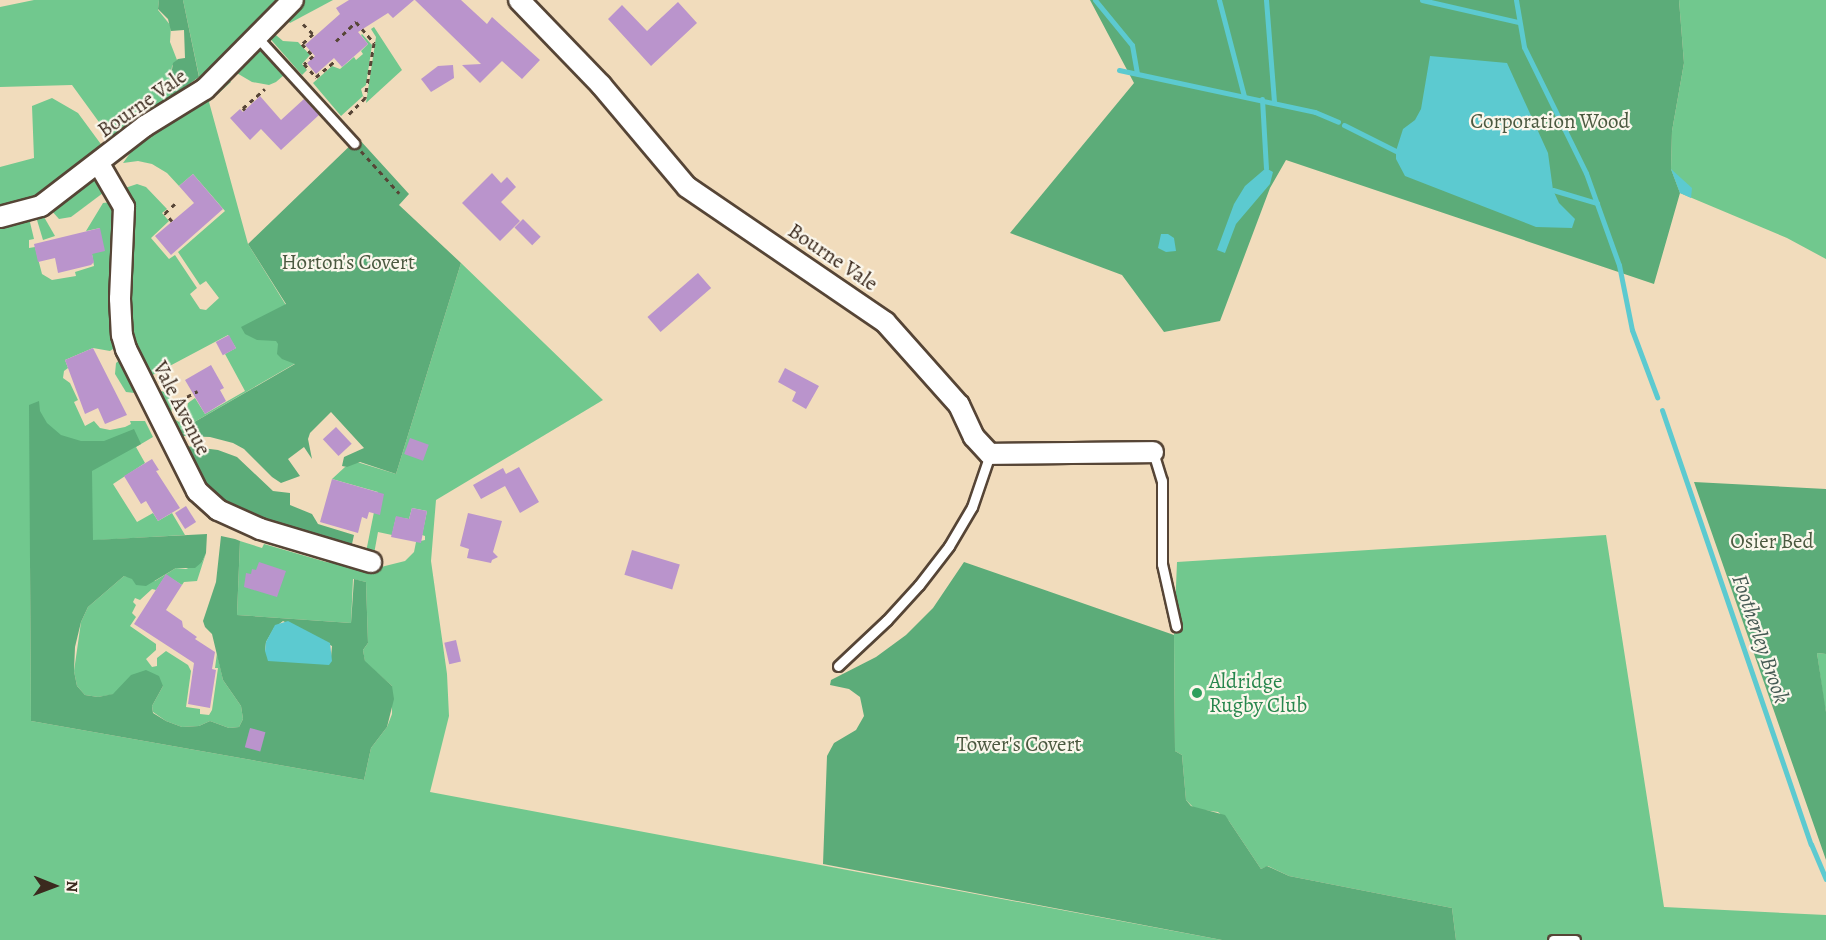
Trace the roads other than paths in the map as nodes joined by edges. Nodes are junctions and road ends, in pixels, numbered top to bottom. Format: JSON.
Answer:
{"nodes":[{"id":1,"x":293,"y":0,"type":"edge"},
{"id":2,"x":519,"y":0,"type":"edge"},
{"id":3,"x":257,"y":37,"type":"junction"},
{"id":4,"x":354,"y":143,"type":"road end"},
{"id":5,"x":107,"y":153,"type":"junction"},
{"id":6,"x":0,"y":217,"type":"edge"},
{"id":7,"x":1153,"y":452,"type":"joint"},
{"id":8,"x":990,"y":454,"type":"junction"},
{"id":9,"x":371,"y":562,"type":"dead end"},
{"id":10,"x":1176,"y":626,"type":"dead end"},
{"id":11,"x":838,"y":666,"type":"dead end"},
{"id":12,"x":1553,"y":940,"type":"edge"},
{"id":13,"x":1575,"y":940,"type":"edge"}],
"edges":[{"from":1,"to":3,"type":"street","name":"Bourne Vale"},
{"from":2,"to":8,"type":"street","name":"Bourne Vale"},
{"from":3,"to":4,"type":"lane"},
{"from":3,"to":5,"type":"street","name":"Bourne Vale"},
{"from":5,"to":6,"type":"street","name":"Bourne Vale"},
{"from":5,"to":9,"type":"street","name":"Vale Avenue"},
{"from":7,"to":8,"type":"street"},
{"from":7,"to":10,"type":"lane"},
{"from":8,"to":11,"type":"lane"},
{"from":12,"to":13,"type":"lane"}]}
